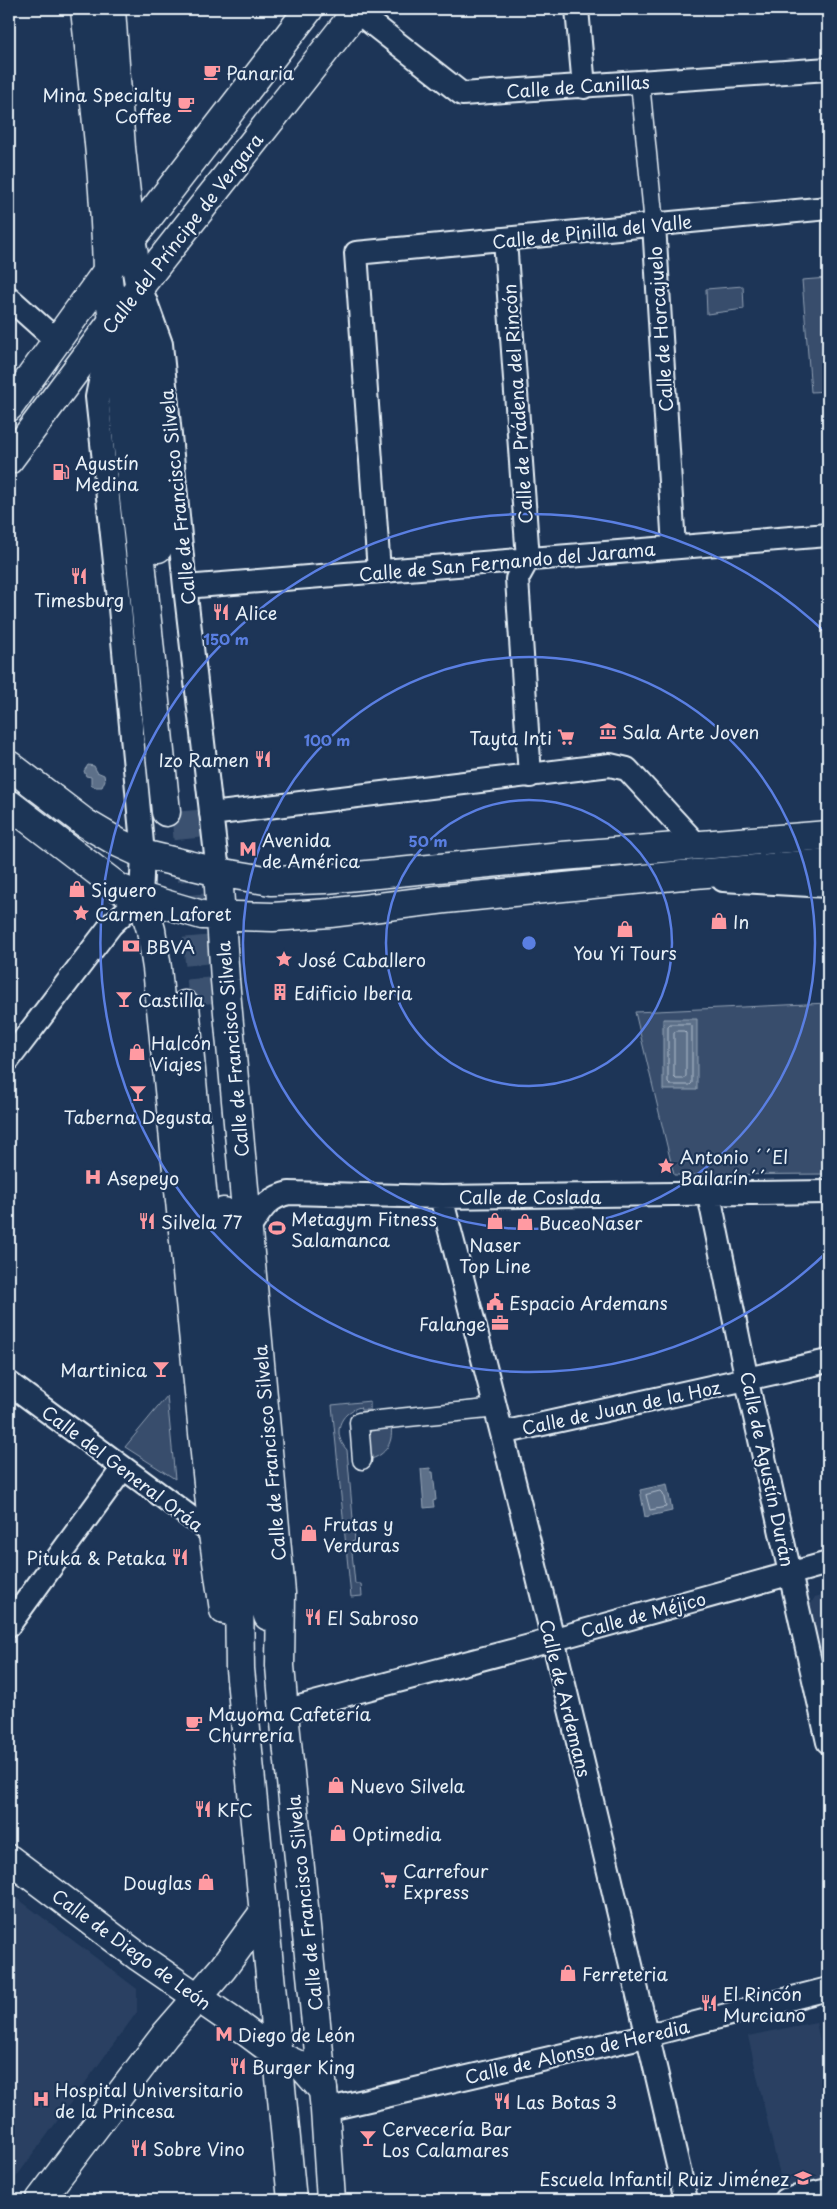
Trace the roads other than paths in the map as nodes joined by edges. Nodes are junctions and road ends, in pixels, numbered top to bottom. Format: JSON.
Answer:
{"nodes":[{"id":1,"x":85,"y":9,"type":"edge"},
{"id":2,"x":110,"y":9,"type":"edge"},
{"id":3,"x":309,"y":9,"type":"edge"},
{"id":4,"x":578,"y":9,"type":"edge"},
{"id":5,"x":357,"y":10,"type":"edge"},
{"id":6,"x":828,"y":69,"type":"edge"},
{"id":7,"x":640,"y":82,"type":"junction"},
{"id":8,"x":584,"y":87,"type":"junction"},
{"id":9,"x":828,"y":208,"type":"edge"},
{"id":10,"x":654,"y":224,"type":"junction"},
{"id":11,"x":131,"y":239,"type":"junction"},
{"id":12,"x":506,"y":240,"type":"junction"},
{"id":13,"x":107,"y":271,"type":"junction"},
{"id":14,"x":140,"y":288,"type":"junction"},
{"id":15,"x":9,"y":298,"type":"edge"},
{"id":16,"x":112,"y":322,"type":"junction"},
{"id":17,"x":57,"y":341,"type":"junction"},
{"id":18,"x":9,"y":407,"type":"edge"},
{"id":19,"x":9,"y":460,"type":"edge"},
{"id":20,"x":828,"y":534,"type":"edge"},
{"id":21,"x":674,"y":547,"type":"junction"},
{"id":22,"x":528,"y":559,"type":"junction"},
{"id":23,"x":379,"y":571,"type":"junction"},
{"id":24,"x":186,"y":587,"type":"junction"},
{"id":25,"x":9,"y":765,"type":"edge"},
{"id":26,"x":530,"y":776,"type":"junction"},
{"id":27,"x":9,"y":804,"type":"edge"},
{"id":28,"x":187,"y":812,"type":"junction"},
{"id":29,"x":828,"y":834,"type":"edge"},
{"id":30,"x":697,"y":845,"type":"junction"},
{"id":31,"x":143,"y":854,"type":"junction"},
{"id":32,"x":828,"y":863,"type":"edge"},
{"id":33,"x":218,"y":872,"type":"junction"},
{"id":34,"x":683,"y":874,"type":"junction"},
{"id":35,"x":828,"y":886,"type":"edge"},
{"id":36,"x":141,"y":897,"type":"junction"},
{"id":37,"x":222,"y":916,"type":"junction"},
{"id":38,"x":9,"y":1058,"type":"edge"},
{"id":39,"x":828,"y":1192,"type":"edge"},
{"id":40,"x":709,"y":1195,"type":"junction"},
{"id":41,"x":441,"y":1197,"type":"junction"},
{"id":42,"x":248,"y":1230,"type":"junction"},
{"id":43,"x":828,"y":1361,"type":"edge"},
{"id":44,"x":748,"y":1379,"type":"junction"},
{"id":45,"x":9,"y":1383,"type":"edge"},
{"id":46,"x":497,"y":1408,"type":"junction"},
{"id":47,"x":502,"y":1433,"type":"junction"},
{"id":48,"x":362,"y":1460,"type":"dead end"},
{"id":49,"x":122,"y":1468,"type":"junction"},
{"id":50,"x":213,"y":1534,"type":"junction"},
{"id":51,"x":828,"y":1563,"type":"edge"},
{"id":52,"x":791,"y":1573,"type":"junction"},
{"id":53,"x":9,"y":1625,"type":"edge"},
{"id":54,"x":552,"y":1639,"type":"junction"},
{"id":55,"x":280,"y":1666,"type":"junction"},
{"id":56,"x":240,"y":1669,"type":"junction"},
{"id":57,"x":284,"y":1711,"type":"junction"},
{"id":58,"x":828,"y":1742,"type":"edge"},
{"id":59,"x":9,"y":1859,"type":"edge"},
{"id":60,"x":264,"y":1912,"type":"junction"},
{"id":61,"x":828,"y":1989,"type":"edge"},
{"id":62,"x":198,"y":1997,"type":"junction"},
{"id":63,"x":648,"y":2034,"type":"junction"},
{"id":64,"x":279,"y":2056,"type":"junction"},
{"id":65,"x":324,"y":2100,"type":"junction"},
{"id":66,"x":828,"y":2190,"type":"edge"},
{"id":67,"x":40,"y":2200,"type":"edge"},
{"id":68,"x":292,"y":2200,"type":"edge"},
{"id":69,"x":331,"y":2200,"type":"edge"},
{"id":70,"x":686,"y":2200,"type":"edge"},
{"id":71,"x":785,"y":2200,"type":"edge"}],
"edges":[{"from":1,"to":13,"type":"main road","name":"Calle de Francisco Silvela"},
{"from":2,"to":11,"type":"main road","name":"Calle de Francisco Silvela"},
{"from":3,"to":11,"type":"main road","name":"Calle del Príncipe de Vergara"},
{"from":4,"to":8,"type":"street"},
{"from":5,"to":8,"type":"street","name":"Calle de Canillas"},
{"from":5,"to":14,"type":"main road","name":"Calle del Príncipe de Vergara"},
{"from":6,"to":7,"type":"street","name":"Calle de Canillas"},
{"from":7,"to":8,"type":"street","name":"Calle de Canillas"},
{"from":7,"to":10,"type":"street","name":"Calle de Horcajuelo"},
{"from":9,"to":10,"type":"street","name":"Calle de Pinilla del Valle"},
{"from":10,"to":12,"type":"street","name":"Calle de Pinilla del Valle"},
{"from":10,"to":21,"type":"street","name":"Calle de Horcajuelo"},
{"from":11,"to":13,"type":"main road","name":"Calle del Príncipe de Vergara"},
{"from":11,"to":14,"type":"main road","name":"Calle de Francisco Silvela"},
{"from":12,"to":22,"type":"street","name":"Calle de Prádena del Rincón"},
{"from":12,"to":23,"type":"street","name":"Calle de Pinilla del Valle"},
{"from":13,"to":16,"type":"main road","name":"Calle de Francisco Silvela"},
{"from":13,"to":17,"type":"main road","name":"Calle del Príncipe de Vergara"},
{"from":14,"to":16,"type":"main road","name":"Calle del Príncipe de Vergara"},
{"from":14,"to":24,"type":"street","name":"Calle de Francisco Silvela"},
{"from":14,"to":28,"type":"main road","name":"Calle de Francisco Silvela"},
{"from":15,"to":17,"type":"street"},
{"from":16,"to":19,"type":"main road","name":"Calle del Príncipe de Vergara"},
{"from":16,"to":28,"type":"main road","name":"Calle de Francisco Silvela"},
{"from":16,"to":31,"type":"street","name":"Calle de Francisco Silvela"},
{"from":17,"to":18,"type":"main road","name":"Calle del Príncipe de Vergara"},
{"from":20,"to":21,"type":"street","name":"Calle de San Fernando del Jarama"},
{"from":21,"to":22,"type":"street","name":"Calle de San Fernando del Jarama"},
{"from":22,"to":23,"type":"street","name":"Calle de San Fernando del Jarama"},
{"from":22,"to":26,"type":"street"},
{"from":23,"to":24,"type":"street","name":"Calle de San Fernando del Jarama"},
{"from":24,"to":28,"type":"street","name":"Calle de Francisco Silvela"},
{"from":25,"to":31,"type":"main road"},
{"from":26,"to":28,"type":"street"},
{"from":26,"to":30,"type":"street"},
{"from":27,"to":36,"type":"main road"},
{"from":28,"to":33,"type":"street","name":"Calle de Francisco Silvela"},
{"from":29,"to":30,"type":"main road"},
{"from":30,"to":33,"type":"main road"},
{"from":31,"to":33,"type":"main road"},
{"from":31,"to":36,"type":"street","name":"Calle de Francisco Silvela"},
{"from":32,"to":34,"type":"main road"},
{"from":33,"to":37,"type":"main road","name":"Calle de Francisco Silvela"},
{"from":34,"to":35,"type":"street"},
{"from":34,"to":37,"type":"main road"},
{"from":36,"to":37,"type":"main road"},
{"from":36,"to":38,"type":"street"},
{"from":36,"to":50,"type":"main road","name":"Calle de Francisco Silvela"},
{"from":37,"to":42,"type":"main road","name":"Calle de Francisco Silvela"},
{"from":39,"to":40,"type":"street","name":"Calle de Coslada"},
{"from":40,"to":41,"type":"street","name":"Calle de Coslada"},
{"from":40,"to":44,"type":"street","name":"Calle de Agustín Durán"},
{"from":41,"to":42,"type":"street","name":"Calle de Coslada"},
{"from":41,"to":46,"type":"street","name":"Calle de Ardemans"},
{"from":42,"to":55,"type":"main road","name":"Calle de Francisco Silvela"},
{"from":43,"to":44,"type":"street","name":"Calle de Juan de la Hoz"},
{"from":44,"to":47,"type":"street","name":"Calle de Juan de la Hoz"},
{"from":44,"to":52,"type":"street","name":"Calle de Agustín Durán"},
{"from":45,"to":49,"type":"street","name":"Calle del General Oráa"},
{"from":46,"to":47,"type":"street","name":"Calle de Ardemans"},
{"from":46,"to":48,"type":"street"},
{"from":47,"to":54,"type":"street","name":"Calle de Ardemans"},
{"from":49,"to":50,"type":"street","name":"Calle del General Oráa"},
{"from":49,"to":53,"type":"street"},
{"from":50,"to":56,"type":"main road","name":"Calle de Francisco Silvela"},
{"from":51,"to":52,"type":"street","name":"Calle de Méjico"},
{"from":52,"to":54,"type":"street","name":"Calle de Méjico"},
{"from":52,"to":58,"type":"street","name":"Calle de Agustín Durán"},
{"from":54,"to":57,"type":"street","name":"Calle de Méjico"},
{"from":54,"to":63,"type":"street","name":"Calle de Ardemans"},
{"from":55,"to":56,"type":"main road","name":"Calle de Francisco Silvela"},
{"from":55,"to":57,"type":"main road","name":"Calle de Francisco Silvela"},
{"from":56,"to":60,"type":"main road","name":"Calle de Francisco Silvela"},
{"from":57,"to":65,"type":"main road","name":"Calle de Francisco Silvela"},
{"from":59,"to":62,"type":"main road","name":"Calle de Diego de León"},
{"from":60,"to":62,"type":"main road"},
{"from":60,"to":64,"type":"main road","name":"Calle de Francisco Silvela"},
{"from":61,"to":63,"type":"street","name":"Calle de Alonso de Heredia"},
{"from":62,"to":64,"type":"main road","name":"Calle de Diego de León"},
{"from":62,"to":67,"type":"main road"},
{"from":63,"to":65,"type":"street","name":"Calle de Alonso de Heredia"},
{"from":63,"to":70,"type":"street","name":"Calle de Ardemans"},
{"from":64,"to":65,"type":"main road","name":"Calle de Diego de León"},
{"from":64,"to":68,"type":"main road","name":"Calle de Francisco Silvela"},
{"from":65,"to":69,"type":"main road","name":"Calle de Francisco Silvela"},
{"from":66,"to":71,"type":"street"}]}
